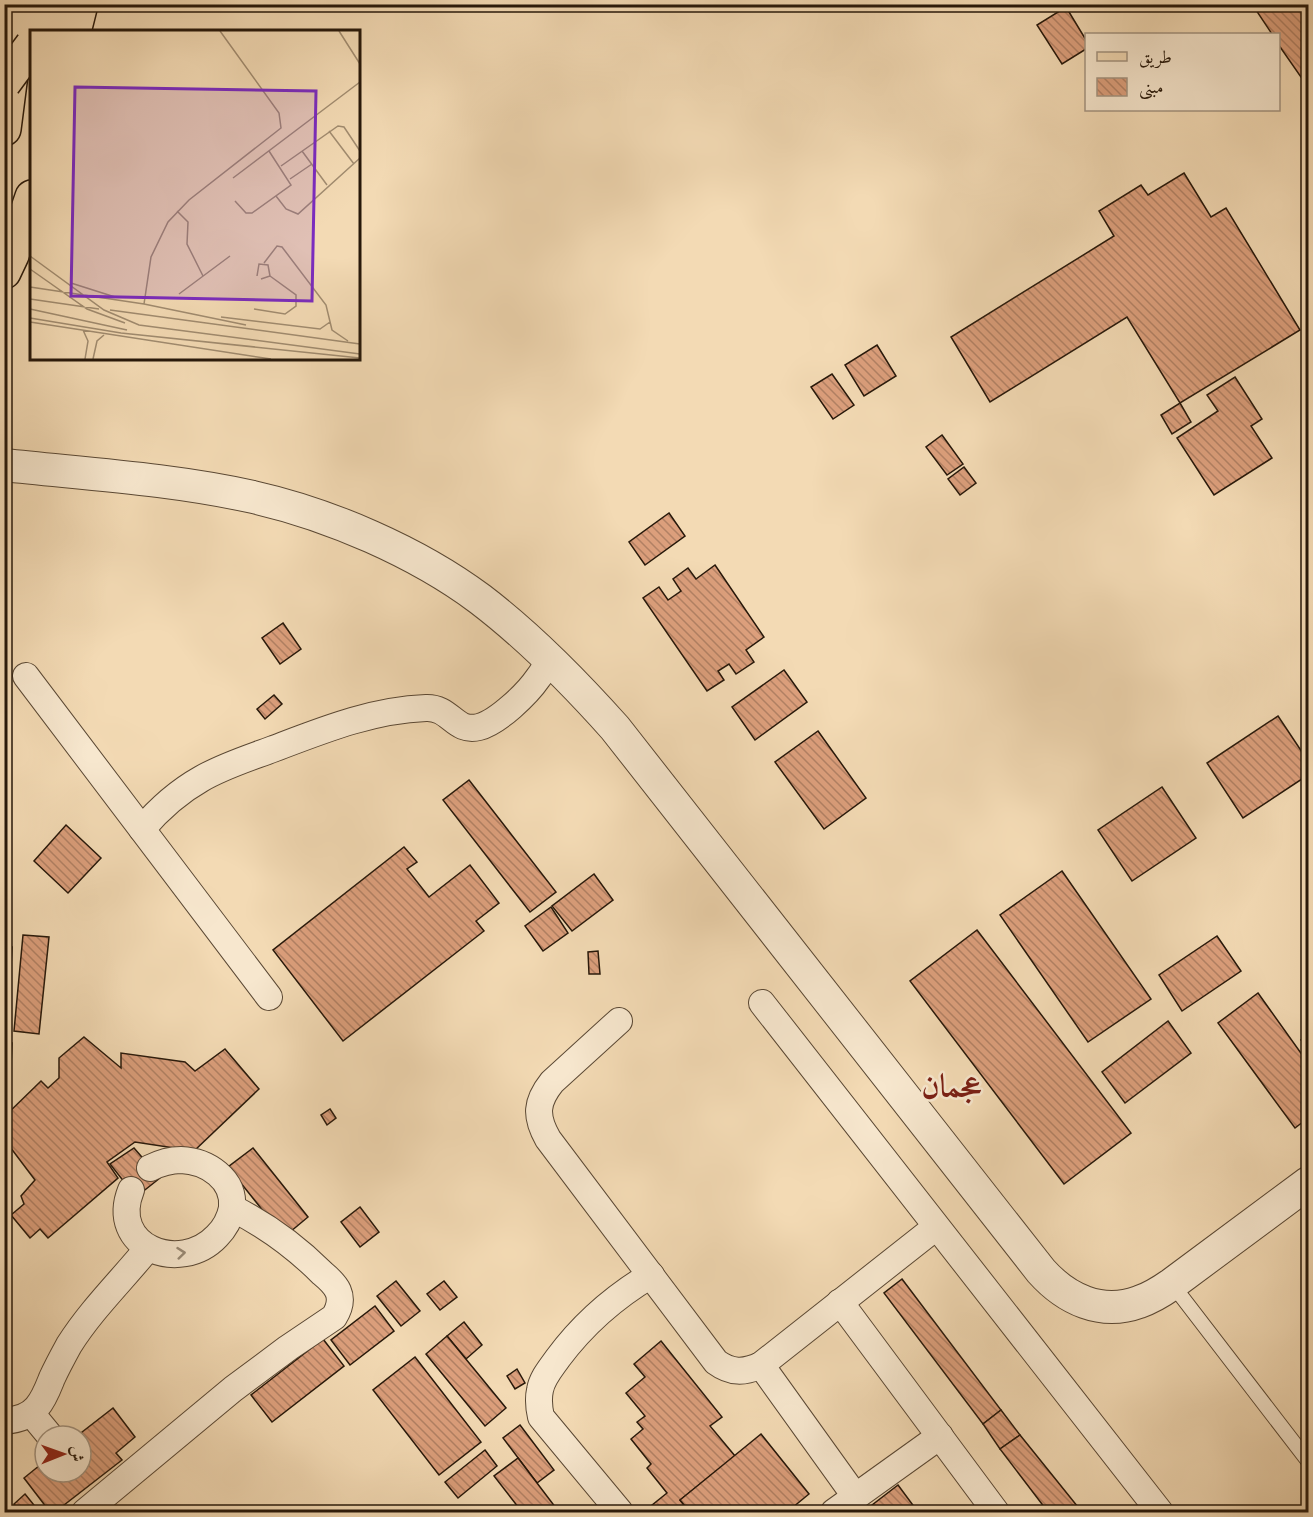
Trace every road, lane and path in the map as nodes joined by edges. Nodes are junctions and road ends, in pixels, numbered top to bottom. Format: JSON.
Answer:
{"nodes":[{"id":1,"x":20,"y":4,"type":"edge"},
{"id":2,"x":60,"y":4,"type":"edge"},
{"id":3,"x":81,"y":4,"type":"edge"},
{"id":4,"x":42,"y":30,"type":"edge"},
{"id":5,"x":74,"y":30,"type":"edge"},
{"id":6,"x":30,"y":48,"type":"edge"},
{"id":7,"x":4,"y":83,"type":"edge"},
{"id":8,"x":4,"y":129,"type":"edge"},
{"id":9,"x":30,"y":203,"type":"edge"},
{"id":10,"x":4,"y":272,"type":"edge"},
{"id":11,"x":4,"y":465,"type":"edge"},
{"id":12,"x":550,"y":659,"type":"junction"},
{"id":13,"x":26,"y":676,"type":"dead end"},
{"id":14,"x":142,"y":829,"type":"junction"},
{"id":15,"x":269,"y":997,"type":"dead end"},
{"id":16,"x":762,"y":1003,"type":"dead end"},
{"id":17,"x":619,"y":1021,"type":"dead end"},
{"id":18,"x":150,"y":1168,"type":"dead end"},
{"id":19,"x":1308,"y":1183,"type":"edge"},
{"id":20,"x":131,"y":1190,"type":"dead end"},
{"id":21,"x":232,"y":1208,"type":"junction"},
{"id":22,"x":936,"y":1227,"type":"junction"},
{"id":23,"x":148,"y":1248,"type":"junction"},
{"id":24,"x":651,"y":1275,"type":"junction"},
{"id":25,"x":1173,"y":1284,"type":"junction"},
{"id":26,"x":840,"y":1302,"type":"junction"},
{"id":27,"x":761,"y":1365,"type":"junction"},
{"id":28,"x":31,"y":1413,"type":"junction"},
{"id":29,"x":4,"y":1421,"type":"edge"},
{"id":30,"x":40,"y":1424,"type":"edge"},
{"id":31,"x":940,"y":1436,"type":"junction"},
{"id":32,"x":1308,"y":1461,"type":"edge"},
{"id":33,"x":855,"y":1496,"type":"junction"},
{"id":34,"x":85,"y":1512,"type":"edge"},
{"id":35,"x":620,"y":1512,"type":"edge"},
{"id":36,"x":834,"y":1512,"type":"edge"},
{"id":37,"x":996,"y":1512,"type":"edge"},
{"id":38,"x":1160,"y":1512,"type":"edge"}],
"edges":[{"from":1,"to":8,"type":"main road"},
{"from":2,"to":4,"type":"main road"},
{"from":3,"to":5,"type":"main road"},
{"from":6,"to":7,"type":"main road","bridge":true},
{"from":9,"to":10,"type":"main road"},
{"from":11,"to":12,"type":"street"},
{"from":12,"to":14,"type":"street"},
{"from":12,"to":25,"type":"street"},
{"from":13,"to":14,"type":"street"},
{"from":14,"to":15,"type":"street"},
{"from":16,"to":22,"type":"street"},
{"from":17,"to":24,"type":"street"},
{"from":18,"to":21,"type":"street"},
{"from":19,"to":25,"type":"street"},
{"from":20,"to":23,"type":"street"},
{"from":23,"to":21,"type":"street","one_way":true},
{"from":21,"to":34,"type":"street"},
{"from":22,"to":26,"type":"street"},
{"from":22,"to":38,"type":"street"},
{"from":23,"to":28,"type":"street"},
{"from":24,"to":27,"type":"street"},
{"from":24,"to":35,"type":"street"},
{"from":25,"to":32,"type":"lane"},
{"from":26,"to":27,"type":"street"},
{"from":26,"to":31,"type":"street"},
{"from":27,"to":33,"type":"street"},
{"from":28,"to":29,"type":"street"},
{"from":28,"to":30,"type":"street"},
{"from":31,"to":33,"type":"street"},
{"from":31,"to":37,"type":"street"},
{"from":33,"to":36,"type":"street"}]}
